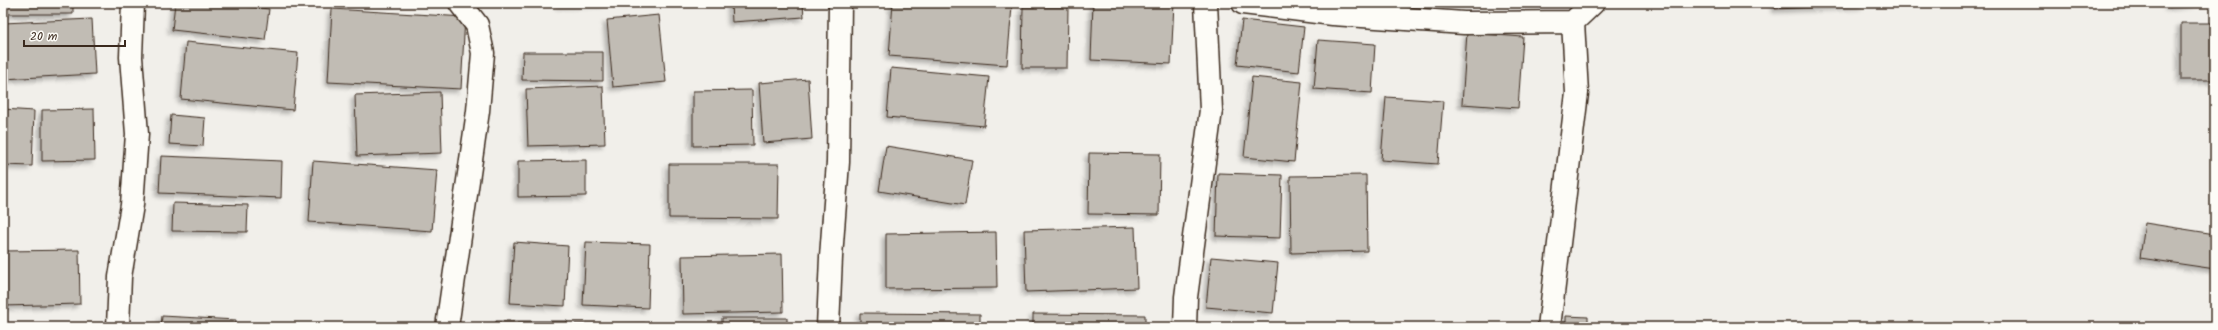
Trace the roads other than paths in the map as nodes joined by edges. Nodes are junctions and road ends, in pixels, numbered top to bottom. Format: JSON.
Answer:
{"nodes":[{"id":1,"x":134,"y":3,"type":"edge"},
{"id":2,"x":460,"y":3,"type":"edge"},
{"id":3,"x":840,"y":3,"type":"edge"},
{"id":4,"x":1206,"y":3,"type":"edge"},
{"id":5,"x":1243,"y":3,"type":"edge"},
{"id":6,"x":1593,"y":3,"type":"edge"},
{"id":7,"x":1573,"y":22,"type":"junction"},
{"id":8,"x":118,"y":327,"type":"edge"},
{"id":9,"x":447,"y":327,"type":"edge"},
{"id":10,"x":828,"y":327,"type":"edge"},
{"id":11,"x":1185,"y":327,"type":"edge"},
{"id":12,"x":1550,"y":327,"type":"edge"}],
"edges":[{"from":1,"to":8,"type":"street"},
{"from":2,"to":9,"type":"street"},
{"from":3,"to":10,"type":"street"},
{"from":4,"to":11,"type":"street"},
{"from":5,"to":7,"type":"street"},
{"from":6,"to":7,"type":"street"},
{"from":7,"to":12,"type":"street"}]}
